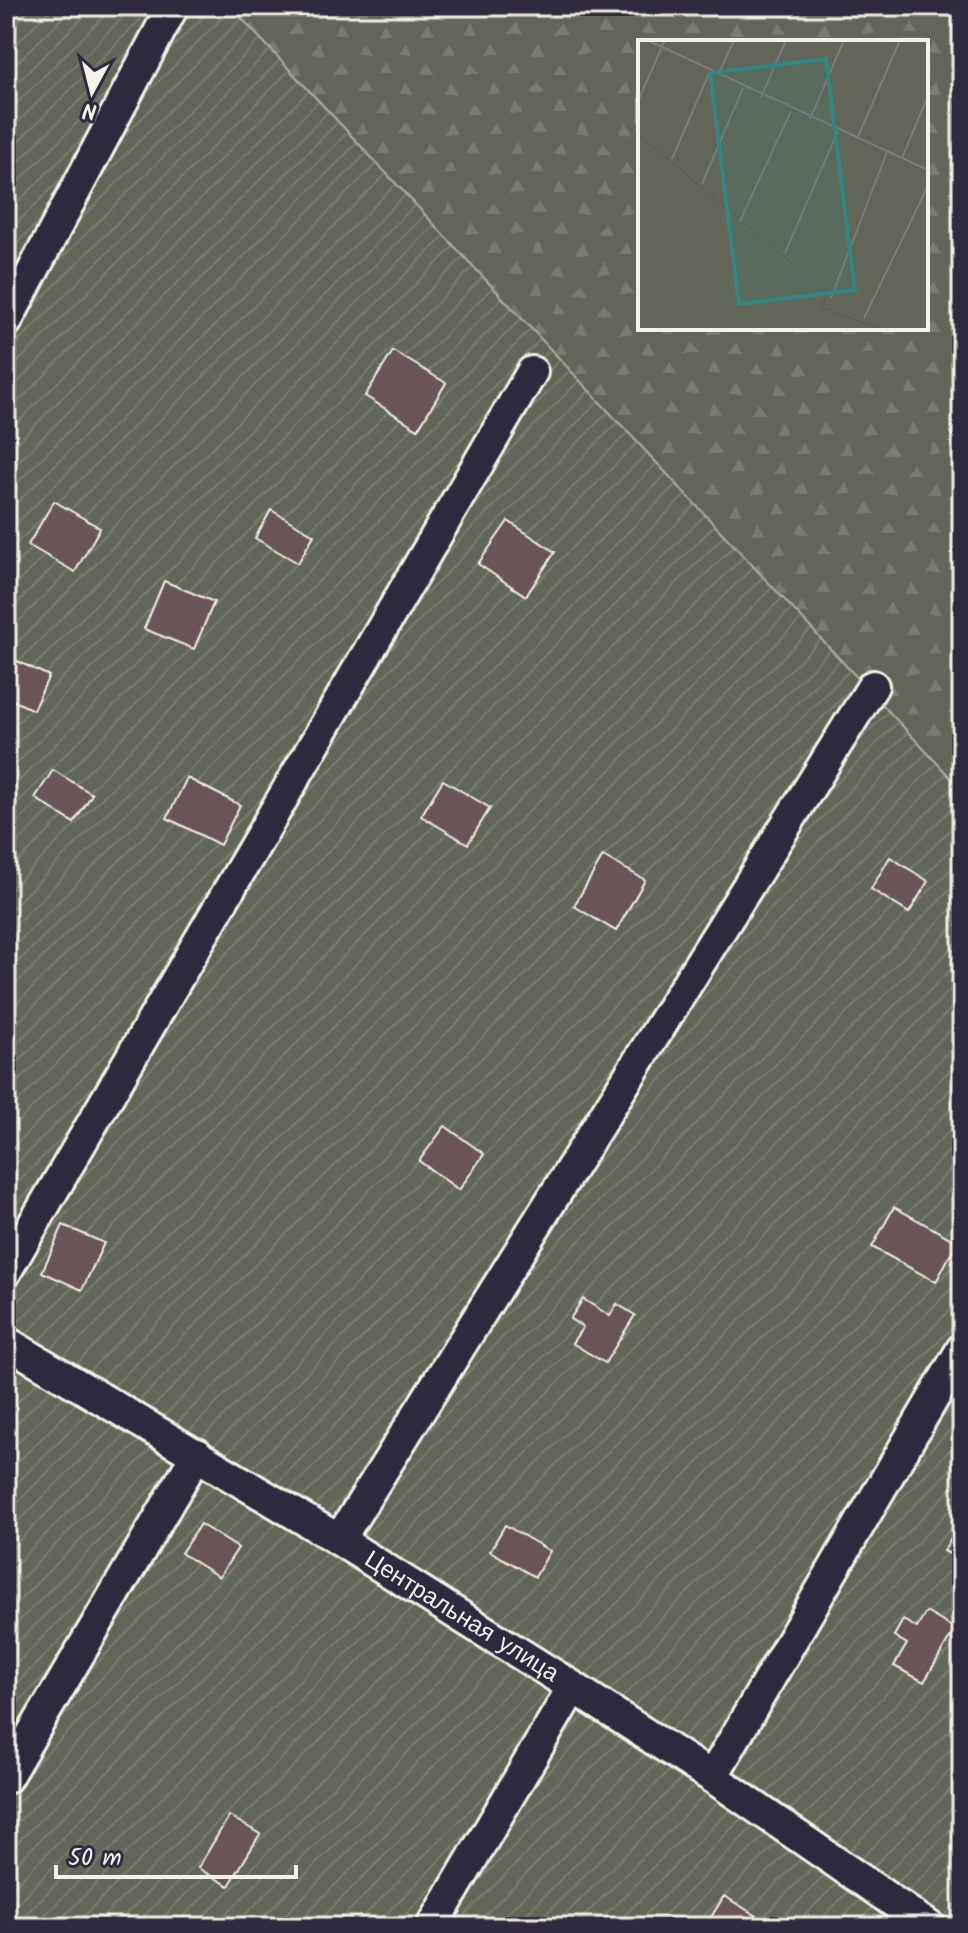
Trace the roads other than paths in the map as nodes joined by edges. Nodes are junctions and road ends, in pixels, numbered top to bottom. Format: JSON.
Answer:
{"nodes":[{"id":1,"x":173,"y":6,"type":"edge"},
{"id":2,"x":6,"y":322,"type":"edge"},
{"id":3,"x":532,"y":372,"type":"dead end"},
{"id":4,"x":873,"y":686,"type":"dead end"},
{"id":5,"x":6,"y":1271,"type":"edge"},
{"id":6,"x":6,"y":1342,"type":"edge"},
{"id":7,"x":962,"y":1349,"type":"edge"},
{"id":8,"x":197,"y":1454,"type":"junction"},
{"id":9,"x":339,"y":1540,"type":"junction"},
{"id":10,"x":573,"y":1687,"type":"junction"},
{"id":11,"x":712,"y":1777,"type":"junction"},
{"id":12,"x":6,"y":1778,"type":"edge"},
{"id":13,"x":911,"y":1922,"type":"edge"},
{"id":14,"x":432,"y":1927,"type":"edge"}],
"edges":[{"from":1,"to":2,"type":"street"},
{"from":3,"to":5,"type":"street"},
{"from":4,"to":9,"type":"street"},
{"from":6,"to":8,"type":"street","name":"Центральная улица"},
{"from":7,"to":11,"type":"street"},
{"from":8,"to":9,"type":"street","name":"Центральная улица"},
{"from":8,"to":12,"type":"street"},
{"from":9,"to":10,"type":"street","name":"Центральная улица"},
{"from":10,"to":11,"type":"street","name":"Центральная улица"},
{"from":10,"to":14,"type":"street"},
{"from":11,"to":13,"type":"street","name":"Центральная улица"}]}
